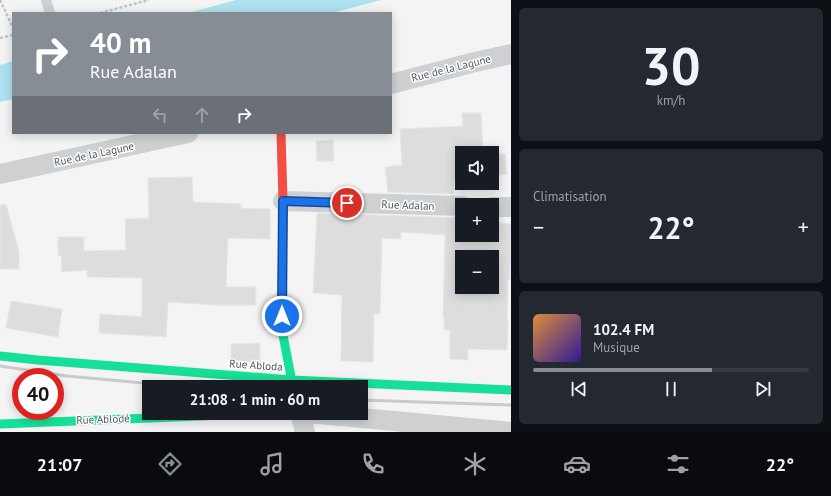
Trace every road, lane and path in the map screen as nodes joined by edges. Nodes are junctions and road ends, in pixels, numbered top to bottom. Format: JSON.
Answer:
{"nodes":[{"id":1,"x":0,"y":0,"type":"edge"},
{"id":2,"x":46,"y":0,"type":"edge"},
{"id":3,"x":149,"y":0,"type":"edge"},
{"id":4,"x":50,"y":12,"type":"edge"},
{"id":5,"x":104,"y":12,"type":"edge"},
{"id":6,"x":12,"y":26,"type":"edge"},
{"id":7,"x":12,"y":35,"type":"edge"},
{"id":8,"x":0,"y":38,"type":"edge"},
{"id":9,"x":511,"y":54,"type":"edge"},
{"id":10,"x":392,"y":84,"type":"edge"},
{"id":11,"x":183,"y":134,"type":"edge"},
{"id":12,"x":281,"y":134,"type":"edge"},
{"id":13,"x":0,"y":174,"type":"edge"},
{"id":14,"x":283,"y":201,"type":"junction"},
{"id":15,"x":455,"y":206,"type":"edge"},
{"id":16,"x":499,"y":207,"type":"edge"},
{"id":17,"x":511,"y":207,"type":"edge"},
{"id":18,"x":0,"y":356,"type":"edge"},
{"id":19,"x":250,"y":380,"type":"edge"},
{"id":20,"x":291,"y":380,"type":"edge"},
{"id":21,"x":368,"y":386,"type":"edge"},
{"id":22,"x":511,"y":390,"type":"edge"},
{"id":23,"x":142,"y":418,"type":"edge"},
{"id":24,"x":368,"y":419,"type":"edge"},
{"id":25,"x":301,"y":420,"type":"edge"},
{"id":26,"x":0,"y":424,"type":"edge"},
{"id":27,"x":304,"y":432,"type":"edge"},
{"id":28,"x":511,"y":432,"type":"edge"}],
"edges":[{"from":1,"to":6,"type":"path"},
{"from":2,"to":4,"type":"lane"},
{"from":3,"to":5,"type":"path"},
{"from":7,"to":8,"type":"path"},
{"from":9,"to":10,"type":"street","name":"Rue de la Lagune"},
{"from":11,"to":13,"type":"street","name":"Rue de la Lagune"},
{"from":12,"to":14,"type":"street"},
{"from":14,"to":15,"type":"street","name":"Rue Adalan"},
{"from":14,"to":20,"type":"street"},
{"from":16,"to":17,"type":"street"},
{"from":18,"to":19,"type":"street","name":"Rue Abloda"},
{"from":21,"to":22,"type":"street","name":"Rue Abloda"},
{"from":23,"to":26,"type":"street","name":"Rue Ablodé"},
{"from":24,"to":28,"type":"street"},
{"from":25,"to":27,"type":"street"}]}
